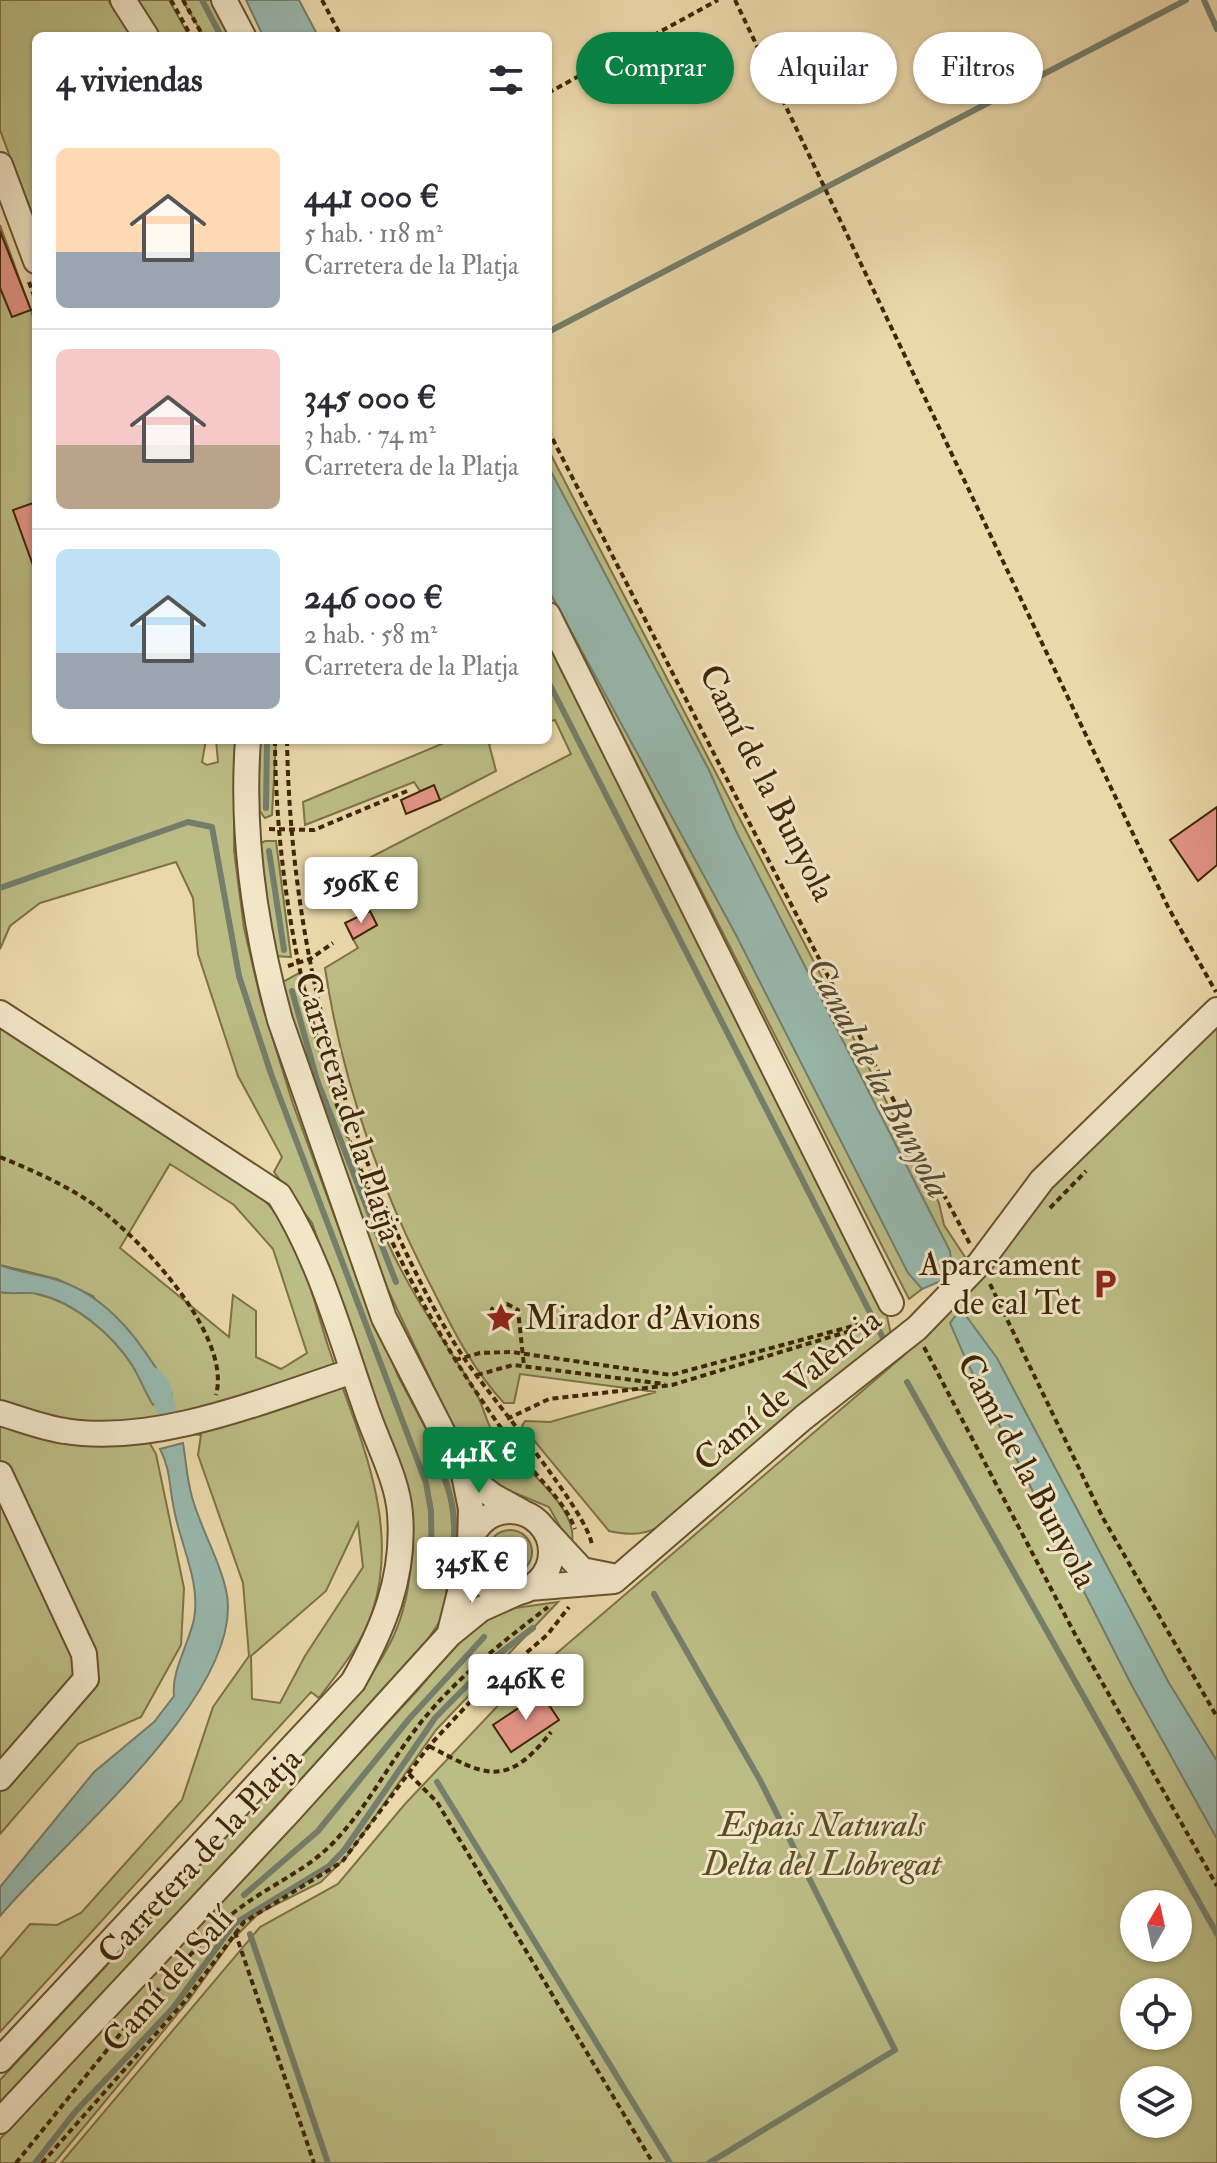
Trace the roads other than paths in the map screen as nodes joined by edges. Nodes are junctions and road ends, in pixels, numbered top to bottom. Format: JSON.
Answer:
{"nodes":[{"id":1,"x":123,"y":0,"type":"edge"},
{"id":2,"x":224,"y":0,"type":"edge"},
{"id":3,"x":143,"y":32,"type":"edge"},
{"id":4,"x":241,"y":32,"type":"edge"},
{"id":5,"x":0,"y":165,"type":"edge"},
{"id":6,"x":32,"y":250,"type":"edge"},
{"id":7,"x":552,"y":623,"type":"edge"},
{"id":8,"x":248,"y":744,"type":"edge"},
{"id":9,"x":1217,"y":1010,"type":"edge"},
{"id":10,"x":0,"y":1013,"type":"edge"},
{"id":11,"x":909,"y":1317,"type":"junction"},
{"id":12,"x":353,"y":1371,"type":"junction"},
{"id":13,"x":0,"y":1413,"type":"edge"},
{"id":14,"x":0,"y":1474,"type":"edge"},
{"id":15,"x":464,"y":1474,"type":"junction"},
{"id":16,"x":535,"y":1522,"type":"junction"},
{"id":17,"x":470,"y":1550,"type":"junction"},
{"id":18,"x":626,"y":1572,"type":"junction"},
{"id":19,"x":524,"y":1590,"type":"junction"},
{"id":20,"x":449,"y":1635,"type":"junction"},
{"id":21,"x":0,"y":1778,"type":"edge"},
{"id":22,"x":0,"y":2060,"type":"edge"},
{"id":23,"x":0,"y":2121,"type":"edge"}],
"edges":[{"from":1,"to":3,"type":"street"},
{"from":2,"to":4,"type":"street"},
{"from":5,"to":6,"type":"street"},
{"from":7,"to":11,"type":"street"},
{"from":8,"to":15,"type":"street","name":"Carretera de la Platja"},
{"from":9,"to":11,"type":"street","name":"Camí de València"},
{"from":10,"to":12,"type":"street"},
{"from":11,"to":18,"type":"street","name":"Camí de València"},
{"from":12,"to":13,"type":"street"},
{"from":12,"to":22,"type":"street"},
{"from":14,"to":21,"type":"street"},
{"from":15,"to":16,"type":"street","name":"Carretera de la Platja"},
{"from":15,"to":17,"type":"street","name":"Carretera de la Platja"},
{"from":16,"to":17,"type":"street"},
{"from":16,"to":18,"type":"street"},
{"from":16,"to":19,"type":"street"},
{"from":17,"to":19,"type":"street"},
{"from":17,"to":20,"type":"street","name":"Carretera de la Platja"},
{"from":18,"to":19,"type":"street","name":"Camí de València"},
{"from":19,"to":20,"type":"street","name":"Carretera de la Platja"},
{"from":20,"to":23,"type":"street","name":"Carretera de la Platja"}]}
